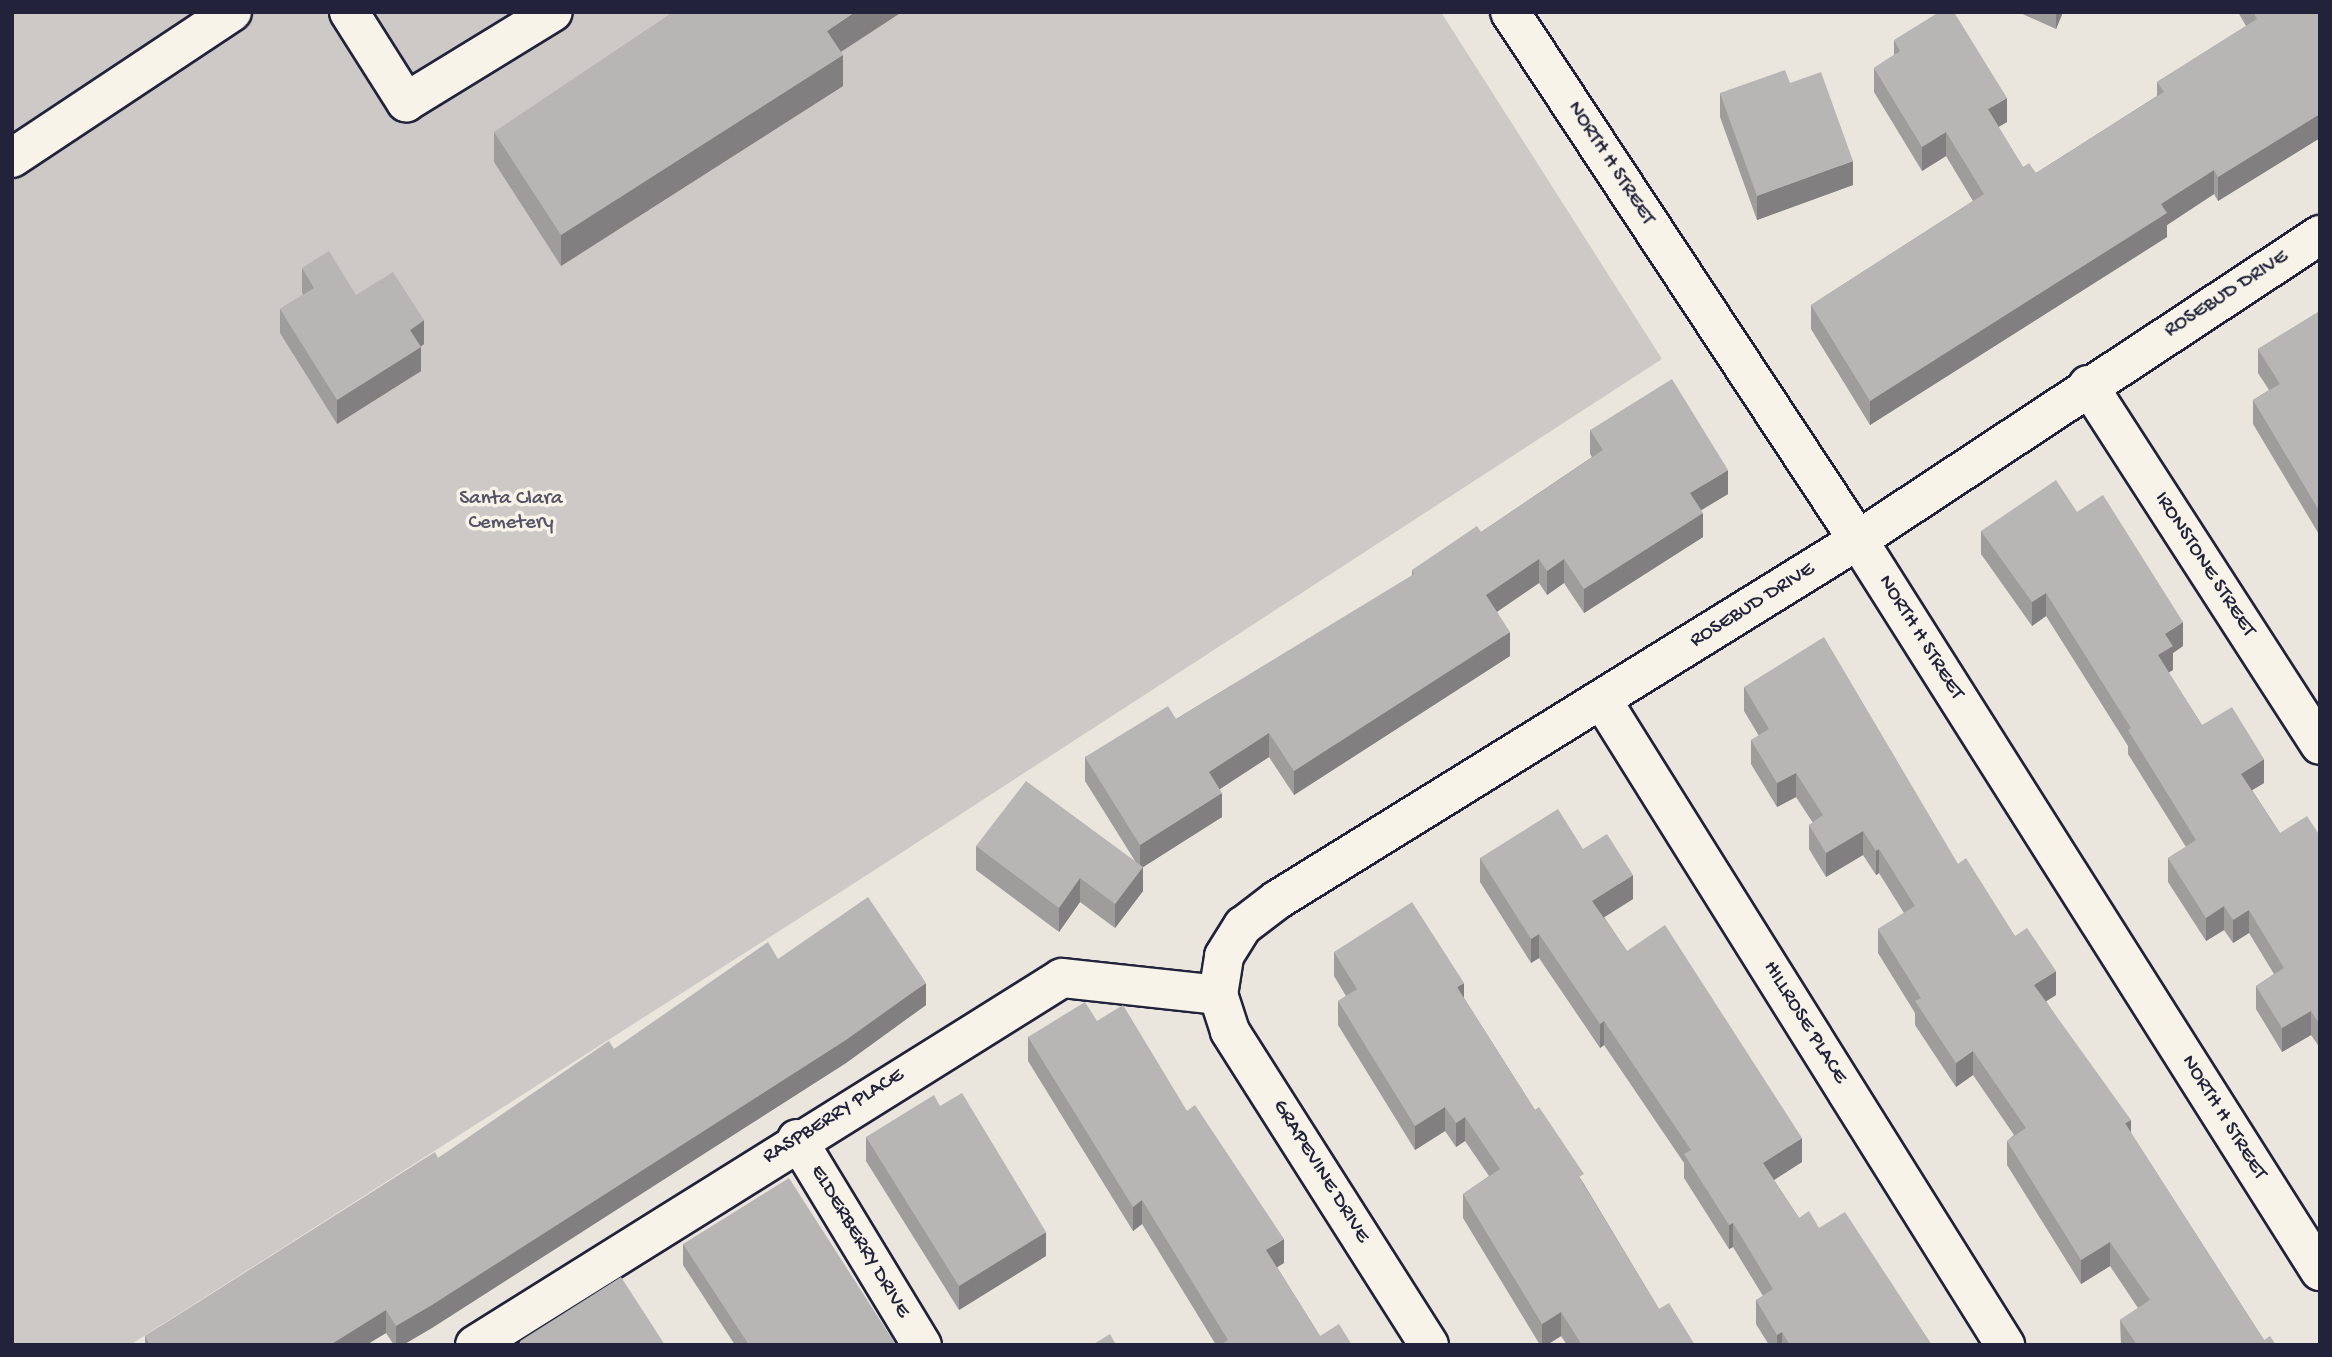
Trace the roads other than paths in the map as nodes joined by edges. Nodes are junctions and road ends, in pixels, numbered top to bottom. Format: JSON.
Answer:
{"nodes":[{"id":1,"x":232,"y":12,"type":"edge"},
{"id":2,"x":349,"y":12,"type":"edge"},
{"id":3,"x":552,"y":12,"type":"edge"},
{"id":4,"x":1510,"y":12,"type":"edge"},
{"id":5,"x":12,"y":158,"type":"edge"},
{"id":6,"x":2320,"y":235,"type":"edge"},
{"id":7,"x":2088,"y":385,"type":"junction"},
{"id":8,"x":1858,"y":540,"type":"junction"},
{"id":9,"x":1602,"y":700,"type":"junction"},
{"id":10,"x":2320,"y":745,"type":"edge"},
{"id":11,"x":1218,"y":995,"type":"junction"},
{"id":12,"x":797,"y":1139,"type":"junction"},
{"id":13,"x":2320,"y":1271,"type":"edge"},
{"id":14,"x":475,"y":1345,"type":"edge"},
{"id":15,"x":922,"y":1345,"type":"edge"},
{"id":16,"x":1429,"y":1345,"type":"edge"},
{"id":17,"x":2005,"y":1345,"type":"edge"}],
"edges":[{"from":1,"to":5,"type":"street"},
{"from":2,"to":3,"type":"street"},
{"from":4,"to":8,"type":"street","name":"NORTH H STREET"},
{"from":6,"to":7,"type":"street","name":"ROSEBUD DRIVE"},
{"from":7,"to":8,"type":"street","name":"ROSEBUD DRIVE"},
{"from":7,"to":10,"type":"street","name":"IRONSTONE STREET"},
{"from":8,"to":9,"type":"street","name":"ROSEBUD DRIVE"},
{"from":8,"to":13,"type":"street","name":"NORTH H STREET"},
{"from":9,"to":11,"type":"street","name":"ROSEBUD DRIVE"},
{"from":9,"to":17,"type":"street","name":"HILLROSE PLACE"},
{"from":11,"to":12,"type":"street","name":"RASPBERRY PLACE"},
{"from":11,"to":16,"type":"street","name":"GRAPEVINE DRIVE"},
{"from":12,"to":14,"type":"street","name":"RASPBERRY PLACE"},
{"from":12,"to":15,"type":"street","name":"ELDERBERRY DRIVE"}]}
